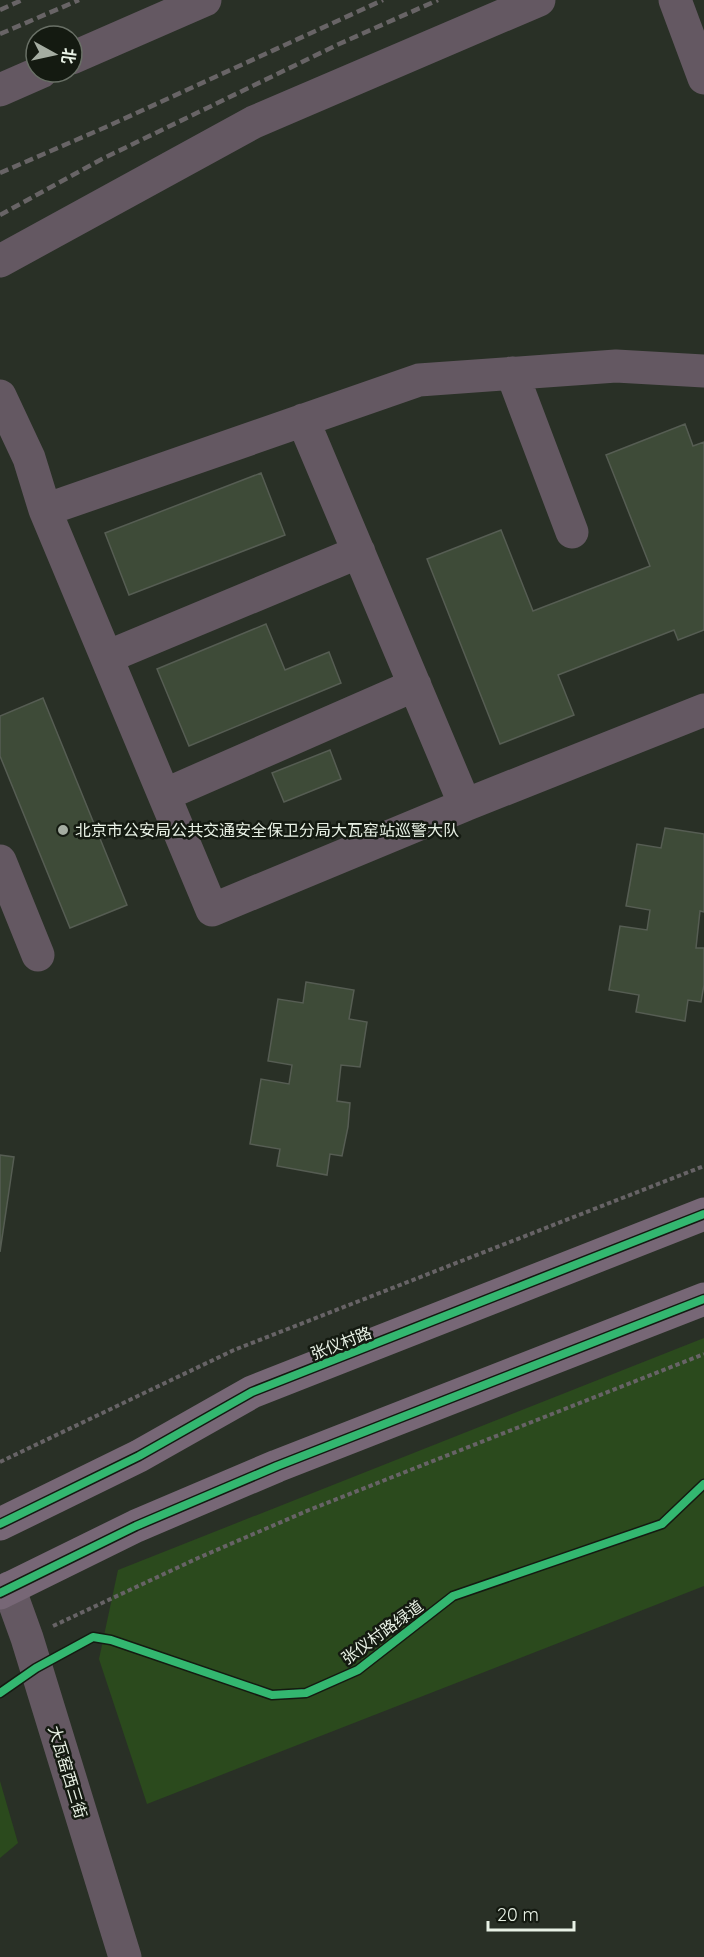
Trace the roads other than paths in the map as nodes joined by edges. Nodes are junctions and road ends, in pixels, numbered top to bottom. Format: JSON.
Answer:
{"nodes":[{"id":1,"x":205,"y":0,"type":"edge"},
{"id":2,"x":539,"y":0,"type":"edge"},
{"id":3,"x":675,"y":0,"type":"edge"},
{"id":4,"x":84,"y":53,"type":"edge"},
{"id":5,"x":704,"y":78,"type":"edge"},
{"id":6,"x":24,"y":79,"type":"edge"},
{"id":7,"x":0,"y":90,"type":"edge"},
{"id":8,"x":0,"y":261,"type":"edge"},
{"id":9,"x":704,"y":371,"type":"edge"},
{"id":10,"x":512,"y":373,"type":"junction"},
{"id":11,"x":0,"y":396,"type":"edge"},
{"id":12,"x":303,"y":420,"type":"junction"},
{"id":13,"x":45,"y":510,"type":"junction"},
{"id":14,"x":572,"y":532,"type":"dead end"},
{"id":15,"x":359,"y":552,"type":"junction"},
{"id":16,"x":107,"y":657,"type":"junction"},
{"id":17,"x":415,"y":685,"type":"junction"},
{"id":18,"x":704,"y":710,"type":"edge"},
{"id":19,"x":164,"y":795,"type":"junction"},
{"id":20,"x":465,"y":805,"type":"junction"},
{"id":21,"x":0,"y":861,"type":"edge"},
{"id":22,"x":38,"y":954,"type":"dead end"},
{"id":23,"x":704,"y":1214,"type":"edge"},
{"id":24,"x":704,"y":1299,"type":"edge"},
{"id":25,"x":0,"y":1524,"type":"edge"},
{"id":26,"x":5,"y":1590,"type":"edge"},
{"id":27,"x":125,"y":1957,"type":"edge"}],
"edges":[{"from":1,"to":4,"type":"street"},
{"from":2,"to":8,"type":"street"},
{"from":3,"to":5,"type":"street"},
{"from":6,"to":7,"type":"street"},
{"from":9,"to":10,"type":"street"},
{"from":10,"to":12,"type":"street"},
{"from":10,"to":14,"type":"street"},
{"from":11,"to":13,"type":"street"},
{"from":12,"to":13,"type":"street"},
{"from":12,"to":15,"type":"street"},
{"from":13,"to":16,"type":"street"},
{"from":15,"to":16,"type":"street"},
{"from":15,"to":17,"type":"street"},
{"from":16,"to":19,"type":"street"},
{"from":17,"to":19,"type":"street"},
{"from":17,"to":20,"type":"street"},
{"from":18,"to":20,"type":"street"},
{"from":19,"to":20,"type":"street"},
{"from":21,"to":22,"type":"street"},
{"from":23,"to":25,"type":"main road","name":"张仪村路"},
{"from":24,"to":26,"type":"main road"},
{"from":26,"to":27,"type":"street","name":"大瓦窑西三街"}]}
